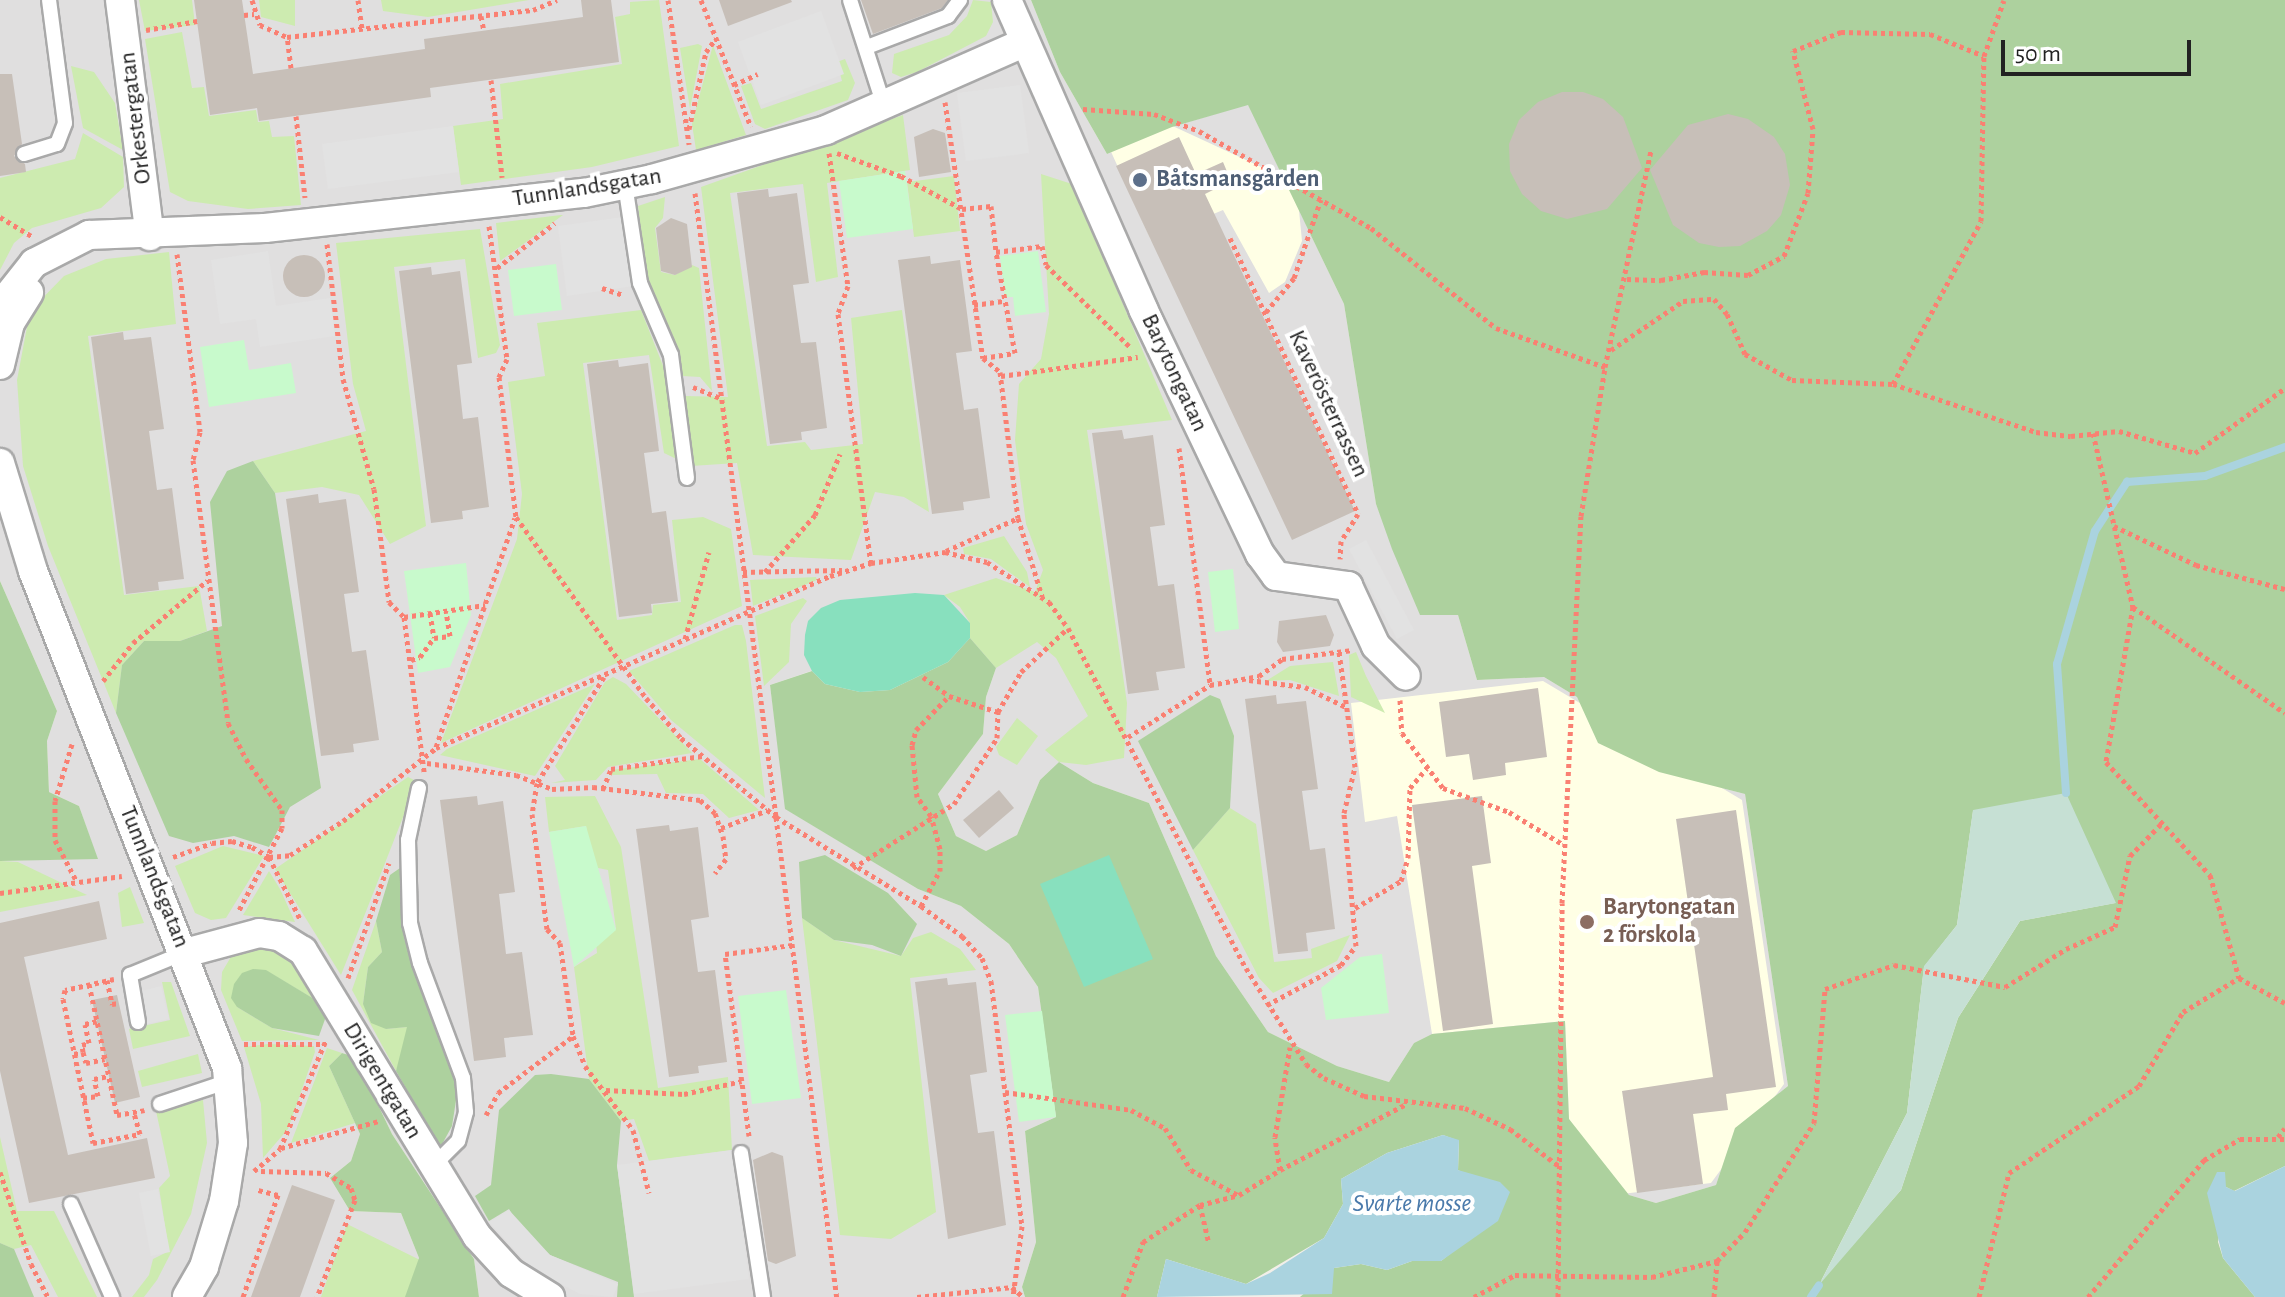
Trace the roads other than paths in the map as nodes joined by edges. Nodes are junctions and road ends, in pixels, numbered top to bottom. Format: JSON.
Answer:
{"nodes":[{"id":1,"x":49,"y":0,"type":"edge"},
{"id":2,"x":120,"y":0,"type":"edge"},
{"id":3,"x":850,"y":0,"type":"edge"},
{"id":4,"x":960,"y":0,"type":"edge"},
{"id":5,"x":1011,"y":2,"type":"edge"},
{"id":6,"x":1023,"y":43,"type":"junction"},
{"id":7,"x":867,"y":47,"type":"junction"},
{"id":8,"x":884,"y":107,"type":"junction"},
{"id":9,"x":24,"y":154,"type":"dead end"},
{"id":10,"x":625,"y":184,"type":"junction"},
{"id":11,"x":151,"y":235,"type":"junction"},
{"id":12,"x":0,"y":306,"type":"edge"},
{"id":13,"x":0,"y":365,"type":"edge"},
{"id":14,"x":0,"y":463,"type":"edge"},
{"id":15,"x":687,"y":478,"type":"dead end"},
{"id":16,"x":1406,"y":676,"type":"road end"},
{"id":17,"x":419,"y":788,"type":"road end"},
{"id":18,"x":185,"y":953,"type":"junction"},
{"id":19,"x":138,"y":1022,"type":"dead end"},
{"id":20,"x":229,"y":1081,"type":"junction"},
{"id":21,"x":160,"y":1104,"type":"road end"},
{"id":22,"x":741,"y":1153,"type":"road end"},
{"id":23,"x":434,"y":1165,"type":"junction"},
{"id":24,"x":71,"y":1204,"type":"dead end"},
{"id":25,"x":112,"y":1297,"type":"edge"},
{"id":26,"x":187,"y":1297,"type":"edge"},
{"id":27,"x":550,"y":1297,"type":"edge"},
{"id":28,"x":763,"y":1297,"type":"edge"}],
"edges":[{"from":1,"to":9,"type":"lane"},
{"from":2,"to":11,"type":"street","name":"Orkestergatan"},
{"from":3,"to":7,"type":"lane"},
{"from":4,"to":7,"type":"lane"},
{"from":5,"to":6,"type":"street","name":"Barytongatan"},
{"from":6,"to":8,"type":"street","name":"Tunnlandsgatan"},
{"from":6,"to":16,"type":"street","name":"Barytongatan"},
{"from":7,"to":8,"type":"lane"},
{"from":8,"to":10,"type":"street","name":"Tunnlandsgatan"},
{"from":10,"to":11,"type":"street","name":"Tunnlandsgatan"},
{"from":10,"to":15,"type":"lane"},
{"from":11,"to":12,"type":"street","name":"Tunnlandsgatan"},
{"from":11,"to":13,"type":"street","name":"Tunnlandsgatan"},
{"from":14,"to":18,"type":"street","name":"Tunnlandsgatan"},
{"from":17,"to":23,"type":"lane"},
{"from":18,"to":19,"type":"lane"},
{"from":18,"to":20,"type":"street","name":"Tunnlandsgatan"},
{"from":18,"to":23,"type":"street","name":"Dirigentgatan"},
{"from":20,"to":21,"type":"lane"},
{"from":20,"to":26,"type":"street","name":"Tunnlandsgatan"},
{"from":22,"to":28,"type":"lane"},
{"from":23,"to":27,"type":"street","name":"Dirigentgatan"},
{"from":24,"to":25,"type":"lane"}]}
